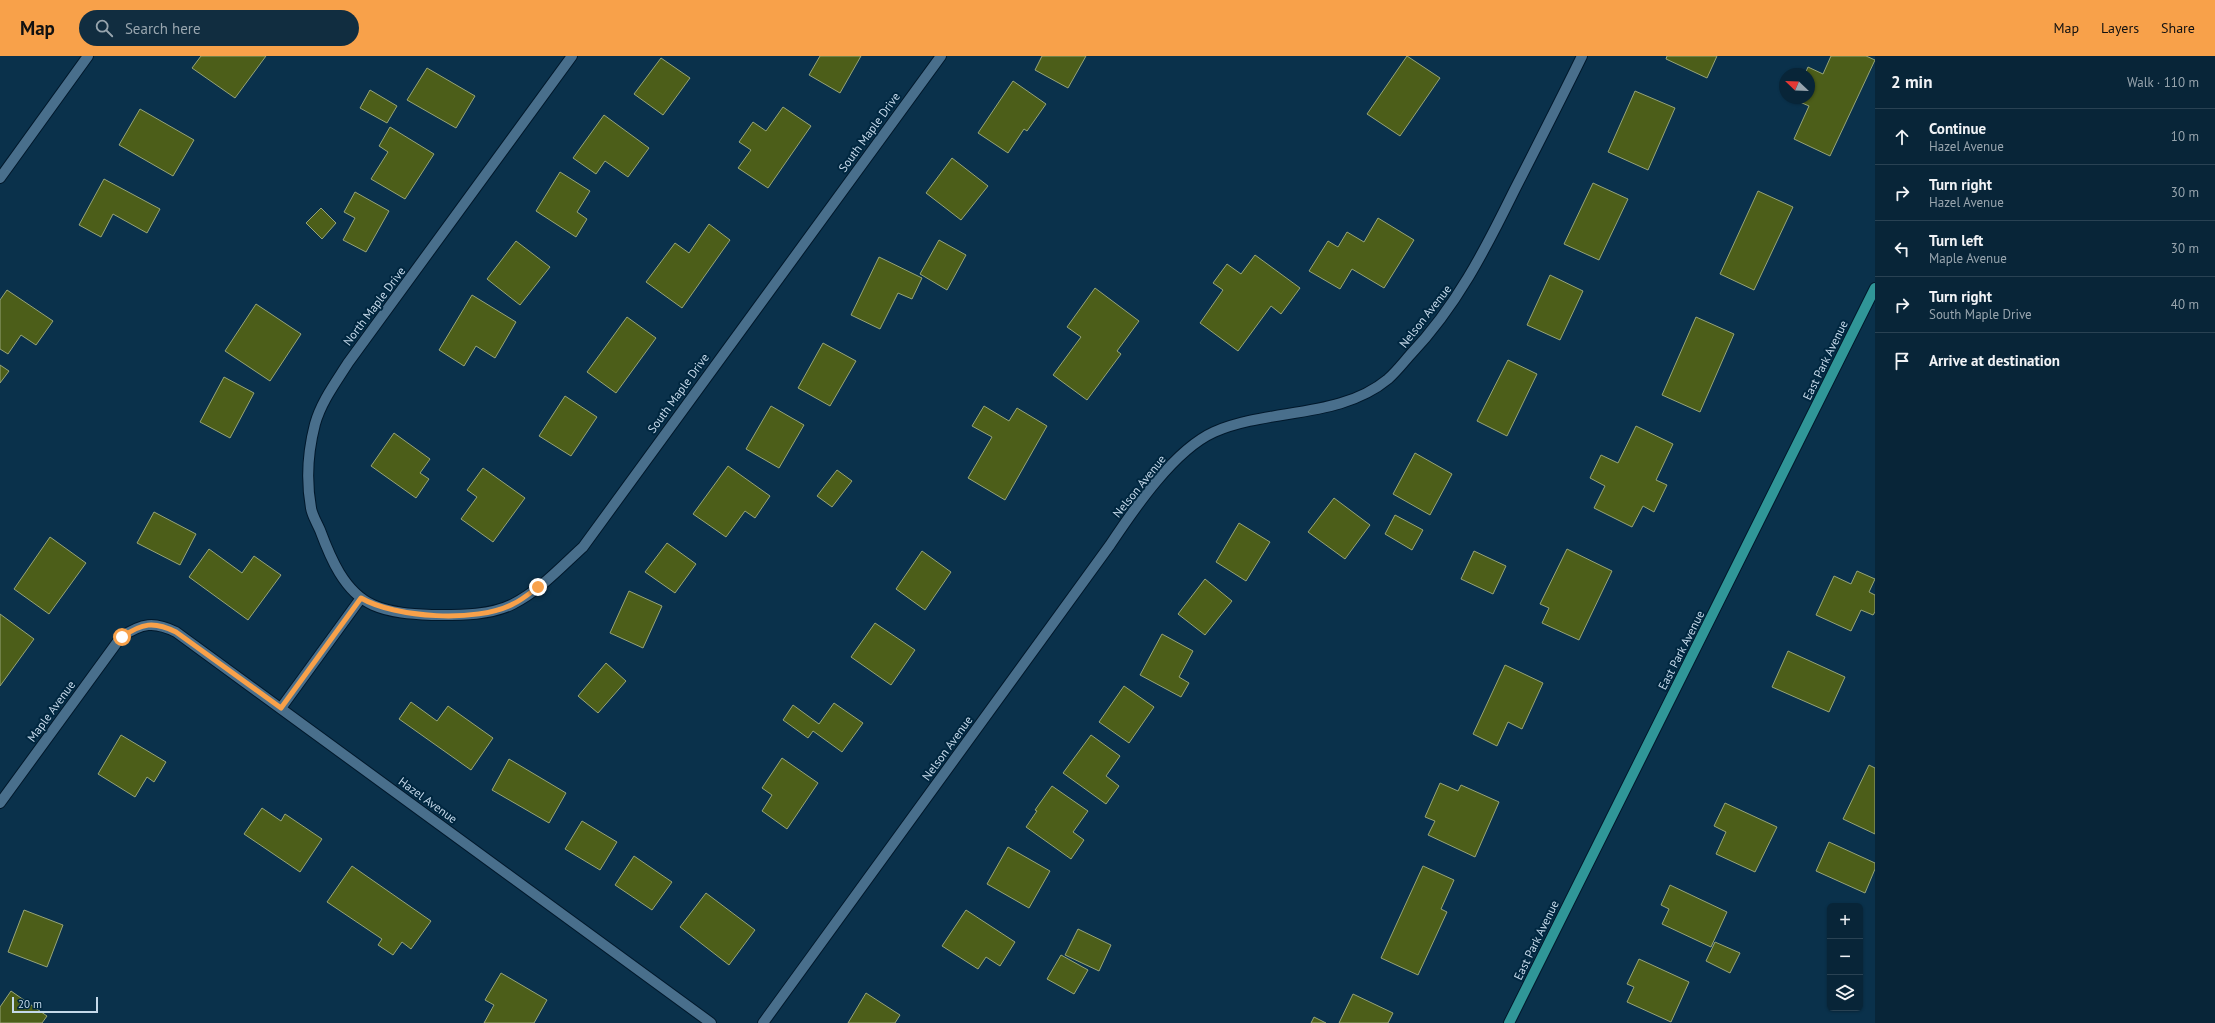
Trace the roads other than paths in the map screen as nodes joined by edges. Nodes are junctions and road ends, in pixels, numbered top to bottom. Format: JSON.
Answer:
{"nodes":[{"id":1,"x":88,"y":56,"type":"edge"},
{"id":2,"x":572,"y":56,"type":"edge"},
{"id":3,"x":941,"y":56,"type":"edge"},
{"id":4,"x":1582,"y":56,"type":"edge"},
{"id":5,"x":0,"y":178,"type":"edge"},
{"id":6,"x":1875,"y":288,"type":"edge"},
{"id":7,"x":361,"y":598,"type":"junction"},
{"id":8,"x":124,"y":635,"type":"joint"},
{"id":9,"x":281,"y":708,"type":"junction"},
{"id":10,"x":0,"y":803,"type":"edge"},
{"id":11,"x":711,"y":1023,"type":"edge"},
{"id":12,"x":763,"y":1023,"type":"edge"},
{"id":13,"x":1509,"y":1023,"type":"edge"}],
"edges":[{"from":1,"to":5,"type":"street"},
{"from":2,"to":7,"type":"street","name":"North Maple Drive"},
{"from":3,"to":7,"type":"street","name":"South Maple Drive"},
{"from":4,"to":12,"type":"street","name":"Nelson Avenue"},
{"from":6,"to":13,"type":"main road","name":"East Park Avenue"},
{"from":7,"to":9,"type":"street"},
{"from":8,"to":9,"type":"street","name":"Hazel Avenue"},
{"from":8,"to":10,"type":"street","name":"Maple Avenue"},
{"from":9,"to":11,"type":"street","name":"Hazel Avenue"}]}
